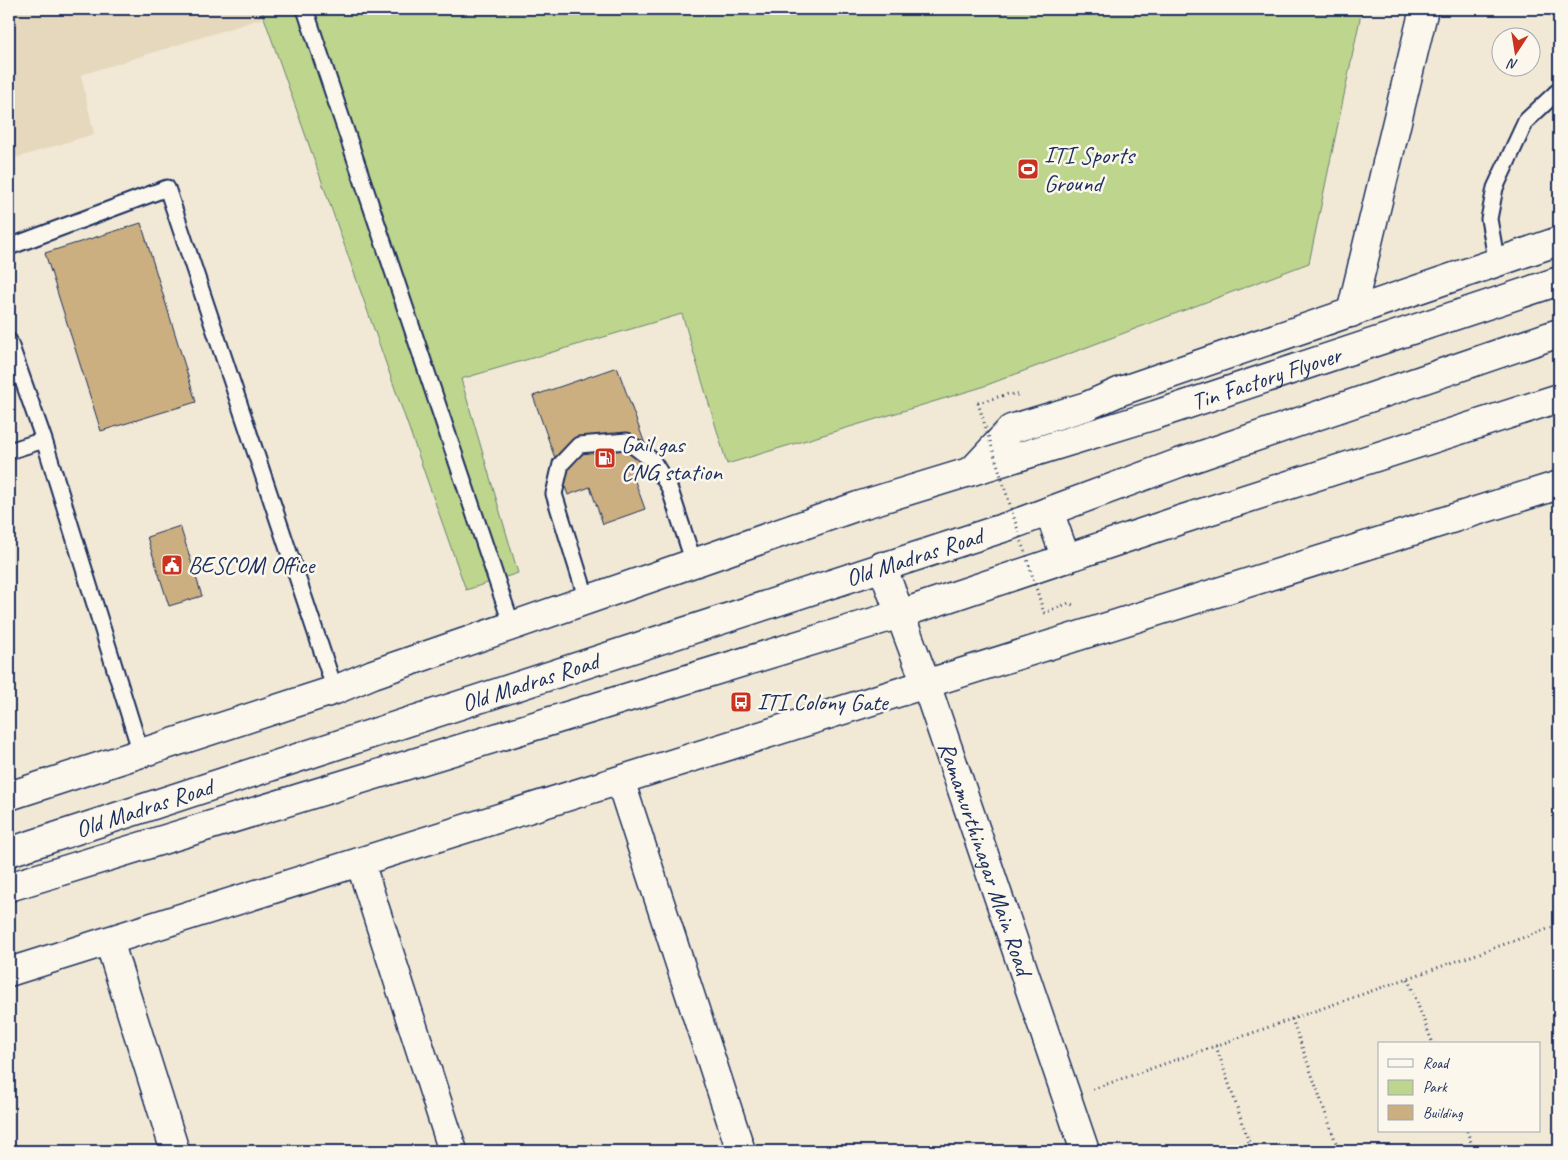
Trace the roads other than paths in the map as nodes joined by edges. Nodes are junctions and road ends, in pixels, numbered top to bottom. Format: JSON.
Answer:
{"nodes":[{"id":1,"x":305,"y":9,"type":"edge"},
{"id":2,"x":1424,"y":9,"type":"edge"},
{"id":3,"x":1559,"y":90,"type":"edge"},
{"id":4,"x":1559,"y":241,"type":"edge"},
{"id":5,"x":9,"y":247,"type":"edge"},
{"id":6,"x":1497,"y":264,"type":"junction"},
{"id":7,"x":1559,"y":281,"type":"edge"},
{"id":8,"x":1351,"y":313,"type":"junction"},
{"id":9,"x":1559,"y":333,"type":"edge"},
{"id":10,"x":9,"y":341,"type":"edge"},
{"id":11,"x":1559,"y":398,"type":"edge"},
{"id":12,"x":44,"y":440,"type":"junction"},
{"id":13,"x":9,"y":451,"type":"edge"},
{"id":14,"x":972,"y":471,"type":"junction"},
{"id":15,"x":1559,"y":485,"type":"edge"},
{"id":16,"x":1049,"y":511,"type":"junction"},
{"id":17,"x":1066,"y":558,"type":"junction"},
{"id":18,"x":694,"y":563,"type":"junction"},
{"id":19,"x":882,"y":566,"type":"junction"},
{"id":20,"x":587,"y":600,"type":"junction"},
{"id":21,"x":900,"y":614,"type":"junction"},
{"id":22,"x":512,"y":626,"type":"junction"},
{"id":23,"x":926,"y":684,"type":"junction"},
{"id":24,"x":335,"y":690,"type":"junction"},
{"id":25,"x":141,"y":753,"type":"junction"},
{"id":26,"x":620,"y":780,"type":"junction"},
{"id":27,"x":9,"y":796,"type":"edge"},
{"id":28,"x":9,"y":852,"type":"edge"},
{"id":29,"x":360,"y":862,"type":"junction"},
{"id":30,"x":9,"y":888,"type":"edge"},
{"id":31,"x":109,"y":941,"type":"junction"},
{"id":32,"x":9,"y":972,"type":"edge"},
{"id":33,"x":175,"y":1151,"type":"edge"},
{"id":34,"x":453,"y":1151,"type":"edge"},
{"id":35,"x":741,"y":1151,"type":"edge"},
{"id":36,"x":1084,"y":1151,"type":"edge"}],
"edges":[{"from":1,"to":22,"type":"lane"},
{"from":2,"to":8,"type":"main road"},
{"from":3,"to":6,"type":"lane"},
{"from":4,"to":6,"type":"main road"},
{"from":5,"to":24,"type":"lane"},
{"from":6,"to":8,"type":"main road"},
{"from":7,"to":14,"type":"main road","name":"Tin Factory Flyover"},
{"from":8,"to":14,"type":"main road"},
{"from":9,"to":16,"type":"main road"},
{"from":10,"to":12,"type":"lane"},
{"from":11,"to":17,"type":"main road"},
{"from":12,"to":13,"type":"lane"},
{"from":12,"to":25,"type":"lane"},
{"from":14,"to":18,"type":"main road"},
{"from":15,"to":23,"type":"main road"},
{"from":16,"to":17,"type":"main road"},
{"from":16,"to":19,"type":"main road","name":"Old Madras Road"},
{"from":17,"to":21,"type":"main road"},
{"from":18,"to":20,"type":"main road"},
{"from":18,"to":20,"type":"lane"},
{"from":19,"to":21,"type":"main road","name":"Ramamurthinagar Main Road"},
{"from":19,"to":28,"type":"main road","name":"Old Madras Road"},
{"from":20,"to":22,"type":"main road"},
{"from":21,"to":23,"type":"main road","name":"Ramamurthinagar Main Road"},
{"from":21,"to":30,"type":"main road"},
{"from":22,"to":24,"type":"main road"},
{"from":23,"to":26,"type":"main road"},
{"from":23,"to":36,"type":"main road","name":"Ramamurthinagar Main Road"},
{"from":24,"to":25,"type":"main road"},
{"from":25,"to":27,"type":"main road"},
{"from":26,"to":29,"type":"main road"},
{"from":26,"to":35,"type":"main road"},
{"from":29,"to":31,"type":"main road"},
{"from":29,"to":34,"type":"main road"},
{"from":31,"to":32,"type":"main road"},
{"from":31,"to":33,"type":"main road"}]}
